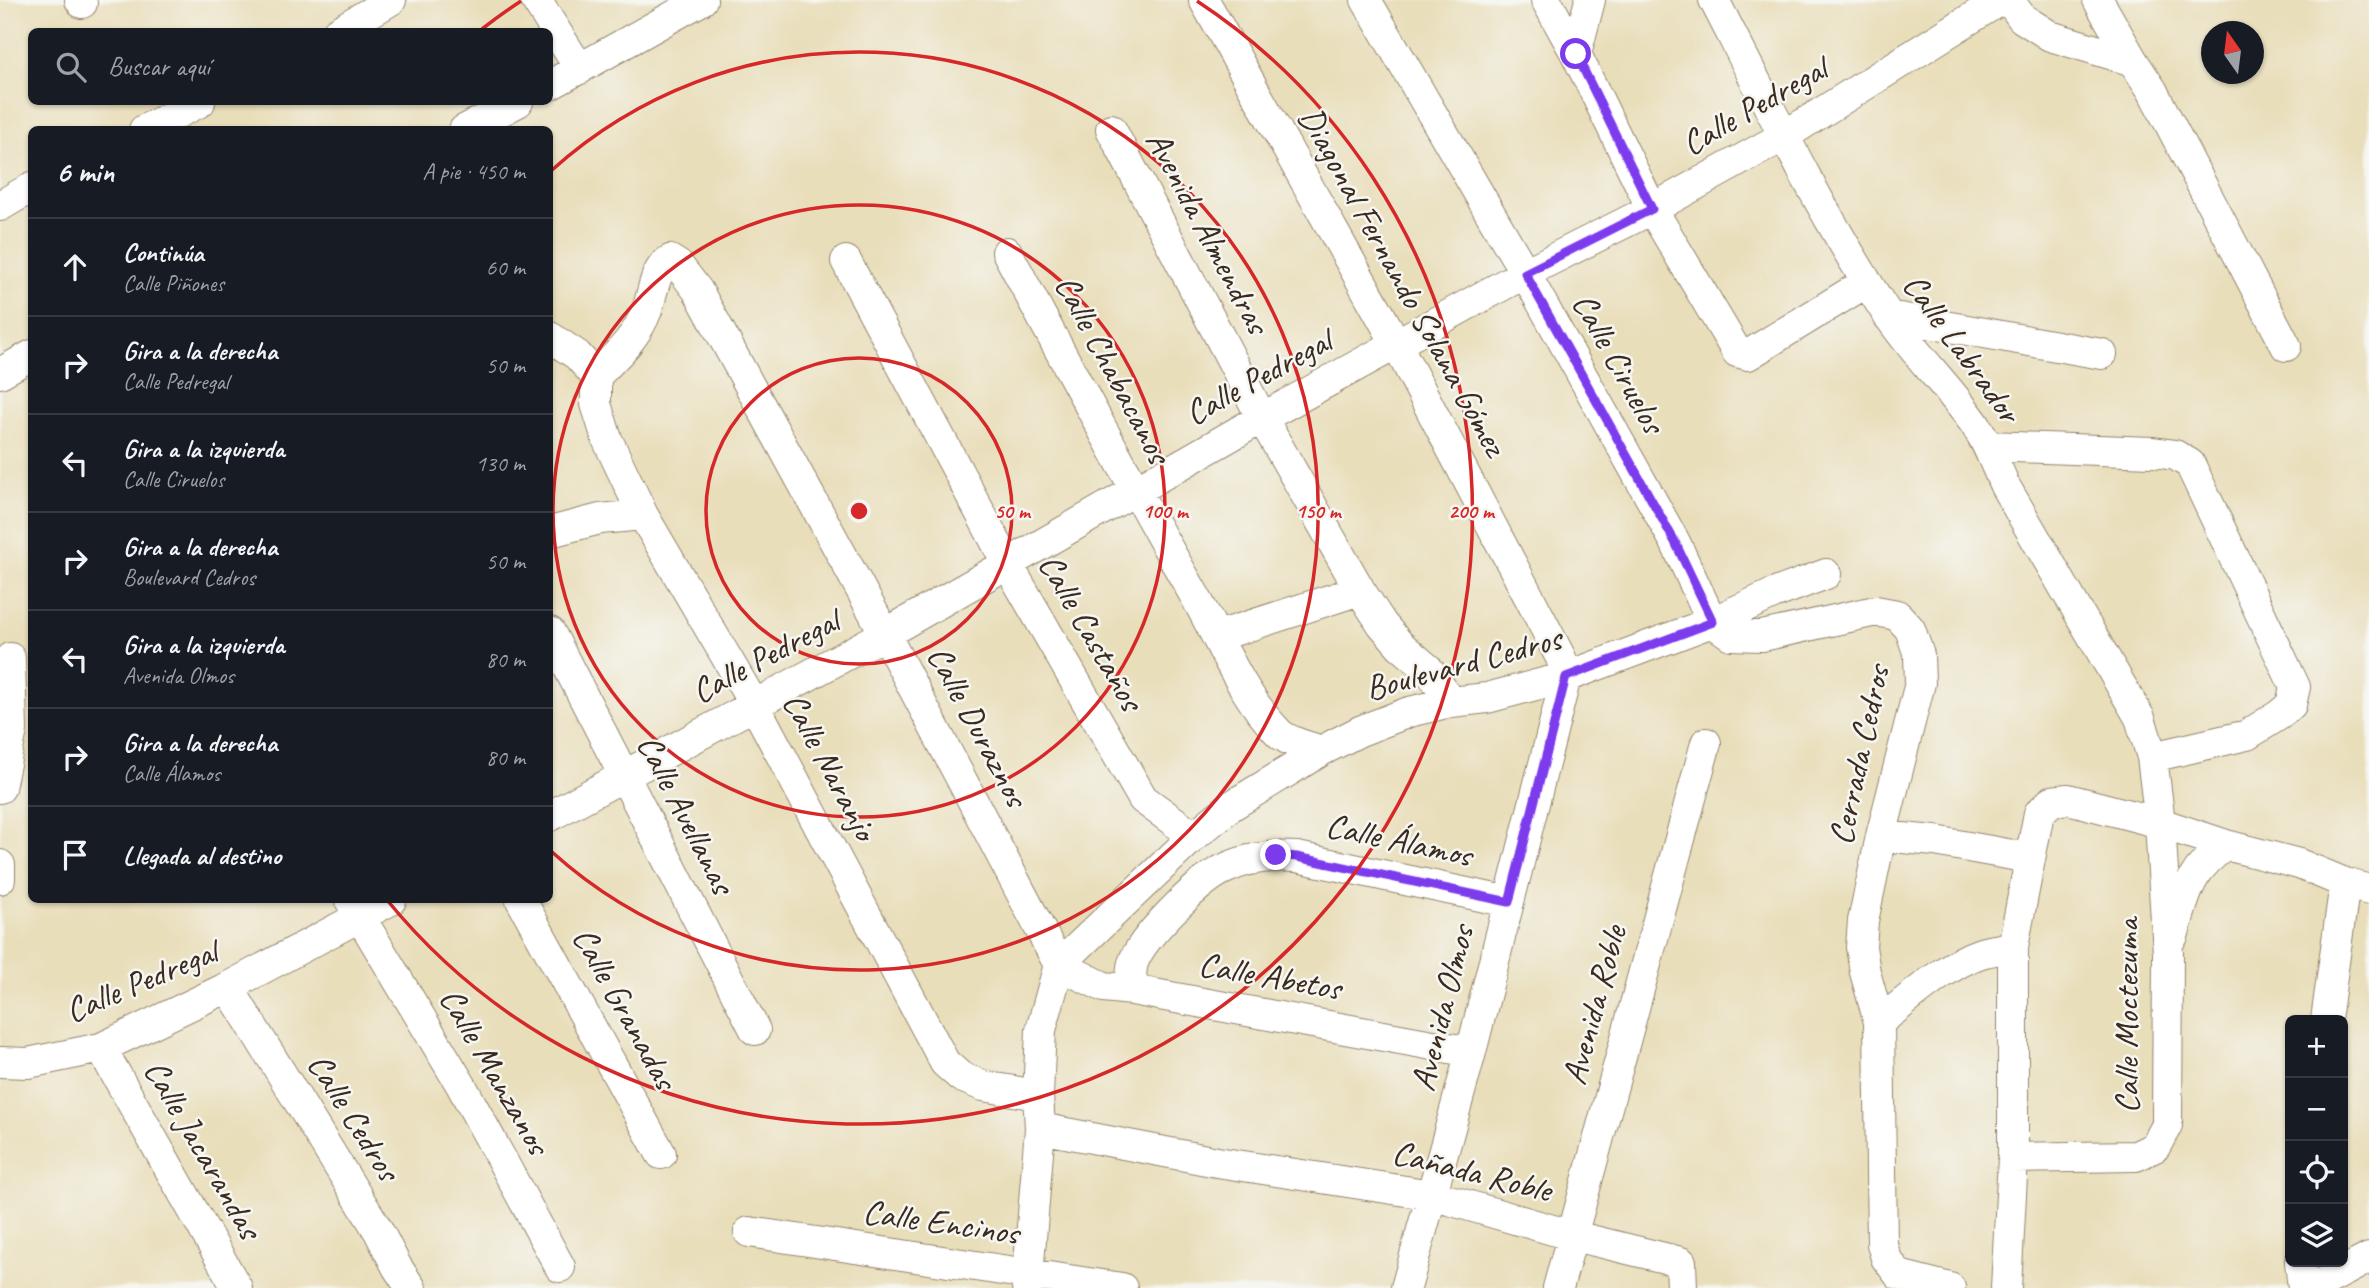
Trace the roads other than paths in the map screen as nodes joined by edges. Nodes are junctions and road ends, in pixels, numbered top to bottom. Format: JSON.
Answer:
{"nodes":[{"id":1,"x":391,"y":0,"type":"edge"},
{"id":2,"x":536,"y":0,"type":"edge"},
{"id":3,"x":702,"y":0,"type":"edge"},
{"id":4,"x":1204,"y":0,"type":"edge"},
{"id":5,"x":1366,"y":0,"type":"edge"},
{"id":6,"x":1546,"y":0,"type":"edge"},
{"id":7,"x":1590,"y":0,"type":"edge"},
{"id":8,"x":1714,"y":0,"type":"edge"},
{"id":9,"x":2000,"y":0,"type":"edge"},
{"id":10,"x":2009,"y":0,"type":"edge"},
{"id":11,"x":2098,"y":0,"type":"edge"},
{"id":12,"x":344,"y":28,"type":"edge"},
{"id":13,"x":1576,"y":54,"type":"junction"},
{"id":14,"x":2133,"y":61,"type":"junction"},
{"id":15,"x":580,"y":69,"type":"junction"},
{"id":16,"x":553,"y":83,"type":"edge"},
{"id":17,"x":194,"y":105,"type":"edge"},
{"id":18,"x":512,"y":105,"type":"edge"},
{"id":19,"x":152,"y":126,"type":"edge"},
{"id":20,"x":472,"y":126,"type":"edge"},
{"id":21,"x":1111,"y":130,"type":"dead end"},
{"id":22,"x":1784,"y":136,"type":"junction"},
{"id":23,"x":28,"y":189,"type":"edge"},
{"id":24,"x":0,"y":206,"type":"edge"},
{"id":25,"x":1652,"y":209,"type":"junction"},
{"id":26,"x":1007,"y":252,"type":"dead end"},
{"id":27,"x":846,"y":261,"type":"dead end"},
{"id":28,"x":1525,"y":273,"type":"junction"},
{"id":29,"x":1867,"y":282,"type":"junction"},
{"id":30,"x":1888,"y":316,"type":"junction"},
{"id":31,"x":553,"y":339,"type":"edge"},
{"id":32,"x":1397,"y":345,"type":"junction"},
{"id":33,"x":2286,"y":346,"type":"dead end"},
{"id":34,"x":2102,"y":354,"type":"dead end"},
{"id":35,"x":28,"y":357,"type":"edge"},
{"id":36,"x":0,"y":373,"type":"edge"},
{"id":37,"x":596,"y":376,"type":"junction"},
{"id":38,"x":1262,"y":418,"type":"junction"},
{"id":39,"x":1988,"y":446,"type":"junction"},
{"id":40,"x":1135,"y":490,"type":"junction"},
{"id":41,"x":643,"y":515,"type":"junction"},
{"id":42,"x":553,"y":531,"type":"edge"},
{"id":43,"x":1007,"y":563,"type":"junction"},
{"id":44,"x":1826,"y":574,"type":"dead end"},
{"id":45,"x":1360,"y":590,"type":"junction"},
{"id":46,"x":1713,"y":622,"type":"junction"},
{"id":47,"x":885,"y":634,"type":"junction"},
{"id":48,"x":1218,"y":636,"type":"junction"},
{"id":49,"x":553,"y":638,"type":"edge"},
{"id":50,"x":10,"y":658,"type":"dead end"},
{"id":51,"x":1566,"y":677,"type":"junction"},
{"id":52,"x":1451,"y":702,"type":"junction"},
{"id":53,"x":755,"y":706,"type":"junction"},
{"id":54,"x":1706,"y":743,"type":"dead end"},
{"id":55,"x":1321,"y":751,"type":"junction"},
{"id":56,"x":2152,"y":757,"type":"junction"},
{"id":57,"x":623,"y":776,"type":"junction"},
{"id":58,"x":0,"y":788,"type":"edge"},
{"id":59,"x":553,"y":814,"type":"edge"},
{"id":60,"x":2160,"y":823,"type":"junction"},
{"id":61,"x":1194,"y":836,"type":"junction"},
{"id":62,"x":1881,"y":836,"type":"junction"},
{"id":63,"x":2226,"y":845,"type":"junction"},
{"id":64,"x":2029,"y":858,"type":"junction"},
{"id":65,"x":0,"y":865,"type":"edge"},
{"id":66,"x":0,"y":879,"type":"edge"},
{"id":67,"x":2357,"y":886,"type":"edge"},
{"id":68,"x":1509,"y":902,"type":"junction"},
{"id":69,"x":377,"y":903,"type":"edge"},
{"id":70,"x":523,"y":903,"type":"edge"},
{"id":71,"x":354,"y":908,"type":"edge"},
{"id":72,"x":2013,"y":947,"type":"junction"},
{"id":73,"x":2168,"y":953,"type":"junction"},
{"id":74,"x":1059,"y":965,"type":"junction"},
{"id":75,"x":228,"y":987,"type":"junction"},
{"id":76,"x":1132,"y":990,"type":"junction"},
{"id":77,"x":2327,"y":1015,"type":"edge"},
{"id":78,"x":1880,"y":1022,"type":"junction"},
{"id":79,"x":755,"y":1030,"type":"dead end"},
{"id":80,"x":101,"y":1048,"type":"junction"},
{"id":81,"x":1471,"y":1052,"type":"junction"},
{"id":82,"x":14,"y":1062,"type":"edge"},
{"id":83,"x":0,"y":1085,"type":"edge"},
{"id":84,"x":1038,"y":1096,"type":"junction"},
{"id":85,"x":1040,"y":1128,"type":"junction"},
{"id":86,"x":661,"y":1154,"type":"dead end"},
{"id":87,"x":2013,"y":1158,"type":"junction"},
{"id":88,"x":1432,"y":1195,"type":"junction"},
{"id":89,"x":749,"y":1232,"type":"dead end"},
{"id":90,"x":1570,"y":1235,"type":"junction"},
{"id":91,"x":2369,"y":1258,"type":"edge"},
{"id":92,"x":560,"y":1267,"type":"dead end"},
{"id":93,"x":2301,"y":1267,"type":"edge"},
{"id":94,"x":1028,"y":1281,"type":"edge"},
{"id":95,"x":1892,"y":1282,"type":"edge"},
{"id":96,"x":237,"y":1288,"type":"edge"},
{"id":97,"x":411,"y":1288,"type":"edge"},
{"id":98,"x":1122,"y":1288,"type":"edge"},
{"id":99,"x":1406,"y":1288,"type":"edge"},
{"id":100,"x":1558,"y":1288,"type":"edge"},
{"id":101,"x":1682,"y":1288,"type":"edge"},
{"id":102,"x":1950,"y":1288,"type":"edge"},
{"id":103,"x":2006,"y":1288,"type":"edge"},
{"id":104,"x":2303,"y":1288,"type":"edge"},
{"id":105,"x":2312,"y":1288,"type":"edge"}],
"edges":[{"from":1,"to":12,"type":"street"},
{"from":2,"to":15,"type":"street"},
{"from":3,"to":15,"type":"street"},
{"from":4,"to":32,"type":"street","name":"Diagonal Fernando Solana Gómez"},
{"from":5,"to":28,"type":"street","name":"Calle Ciruelos"},
{"from":6,"to":13,"type":"street"},
{"from":7,"to":13,"type":"street"},
{"from":8,"to":22,"type":"street","name":"Calle Labrador"},
{"from":9,"to":22,"type":"street","name":"Calle Pedregal"},
{"from":10,"to":14,"type":"street"},
{"from":11,"to":14,"type":"street"},
{"from":13,"to":25,"type":"street"},
{"from":14,"to":33,"type":"street"},
{"from":15,"to":16,"type":"street"},
{"from":17,"to":19,"type":"street"},
{"from":18,"to":20,"type":"street"},
{"from":21,"to":38,"type":"street","name":"Avenida Almendras"},
{"from":22,"to":25,"type":"street","name":"Calle Pedregal"},
{"from":22,"to":29,"type":"street","name":"Calle Labrador"},
{"from":23,"to":24,"type":"street"},
{"from":25,"to":28,"type":"street","name":"Calle Pedregal"},
{"from":25,"to":29,"type":"street"},
{"from":26,"to":40,"type":"street","name":"Calle Chabacanos"},
{"from":27,"to":43,"type":"street","name":"Calle Castaños"},
{"from":28,"to":32,"type":"street","name":"Calle Pedregal"},
{"from":28,"to":46,"type":"street","name":"Calle Ciruelos"},
{"from":29,"to":30,"type":"street","name":"Calle Labrador"},
{"from":30,"to":34,"type":"street"},
{"from":30,"to":39,"type":"street","name":"Calle Labrador"},
{"from":31,"to":37,"type":"street"},
{"from":32,"to":38,"type":"street","name":"Calle Pedregal"},
{"from":32,"to":51,"type":"street","name":"Diagonal Fernando Solana Gómez"},
{"from":35,"to":36,"type":"street"},
{"from":37,"to":41,"type":"street","name":"Calle Naranjo"},
{"from":37,"to":47,"type":"street","name":"Calle Duraznos"},
{"from":38,"to":40,"type":"street","name":"Calle Pedregal"},
{"from":38,"to":45,"type":"street","name":"Avenida Almendras"},
{"from":39,"to":56,"type":"street","name":"Calle Labrador"},
{"from":39,"to":56,"type":"street"},
{"from":40,"to":43,"type":"street","name":"Calle Pedregal"},
{"from":40,"to":48,"type":"street","name":"Calle Chabacanos"},
{"from":41,"to":42,"type":"street"},
{"from":41,"to":53,"type":"street","name":"Calle Naranjo"},
{"from":43,"to":47,"type":"street","name":"Calle Pedregal"},
{"from":43,"to":61,"type":"street","name":"Calle Castaños"},
{"from":44,"to":46,"type":"street","name":"Boulevard Cedros"},
{"from":45,"to":48,"type":"street"},
{"from":45,"to":52,"type":"street","name":"Avenida Almendras"},
{"from":46,"to":51,"type":"street","name":"Boulevard Cedros"},
{"from":46,"to":62,"type":"street","name":"Cerrada Cedros"},
{"from":47,"to":53,"type":"street","name":"Calle Pedregal"},
{"from":47,"to":74,"type":"street","name":"Calle Duraznos"},
{"from":48,"to":55,"type":"street","name":"Calle Chabacanos"},
{"from":49,"to":57,"type":"street","name":"Calle Avellanas"},
{"from":50,"to":58,"type":"street"},
{"from":51,"to":52,"type":"street","name":"Boulevard Cedros"},
{"from":51,"to":68,"type":"street","name":"Avenida Olmos"},
{"from":52,"to":55,"type":"street","name":"Boulevard Cedros"},
{"from":53,"to":57,"type":"street","name":"Calle Pedregal"},
{"from":53,"to":84,"type":"street","name":"Calle Naranjo"},
{"from":54,"to":90,"type":"street","name":"Avenida Roble"},
{"from":55,"to":61,"type":"street","name":"Boulevard Cedros"},
{"from":56,"to":60,"type":"street","name":"Calle Labrador"},
{"from":57,"to":59,"type":"street","name":"Calle Pedregal"},
{"from":57,"to":79,"type":"street","name":"Calle Avellanas"},
{"from":60,"to":63,"type":"street"},
{"from":60,"to":64,"type":"street"},
{"from":60,"to":73,"type":"street","name":"Calle Moctezuma"},
{"from":61,"to":74,"type":"street","name":"Boulevard Cedros"},
{"from":62,"to":64,"type":"street"},
{"from":62,"to":78,"type":"street","name":"Cerrada Cedros"},
{"from":63,"to":67,"type":"street"},
{"from":63,"to":73,"type":"street"},
{"from":64,"to":72,"type":"street"},
{"from":65,"to":66,"type":"street"},
{"from":67,"to":77,"type":"street"},
{"from":68,"to":76,"type":"street","name":"Calle Álamos"},
{"from":68,"to":81,"type":"street","name":"Avenida Olmos"},
{"from":69,"to":71,"type":"street","name":"Calle Pedregal"},
{"from":70,"to":86,"type":"street","name":"Calle Granadas"},
{"from":71,"to":75,"type":"street","name":"Calle Pedregal"},
{"from":71,"to":92,"type":"street","name":"Calle Manzanos"},
{"from":72,"to":78,"type":"street"},
{"from":72,"to":87,"type":"street"},
{"from":73,"to":87,"type":"street","name":"Calle Moctezuma"},
{"from":74,"to":76,"type":"street","name":"Calle Abetos"},
{"from":74,"to":84,"type":"street"},
{"from":75,"to":80,"type":"street","name":"Calle Pedregal"},
{"from":75,"to":97,"type":"street","name":"Calle Cedros"},
{"from":76,"to":81,"type":"street","name":"Calle Abetos"},
{"from":78,"to":95,"type":"street"},
{"from":80,"to":82,"type":"street","name":"Calle Pedregal"},
{"from":80,"to":96,"type":"street","name":"Calle Jacarandas"},
{"from":81,"to":88,"type":"street","name":"Avenida Olmos"},
{"from":82,"to":83,"type":"street","name":"Calle Pedregal"},
{"from":84,"to":85,"type":"street"},
{"from":85,"to":88,"type":"street","name":"Cañada Roble"},
{"from":85,"to":94,"type":"street"},
{"from":87,"to":103,"type":"street"},
{"from":88,"to":90,"type":"street","name":"Cañada Roble"},
{"from":88,"to":99,"type":"street"},
{"from":89,"to":94,"type":"street","name":"Calle Encinos"},
{"from":90,"to":100,"type":"street","name":"Avenida Roble"},
{"from":90,"to":101,"type":"street","name":"Cañada Roble"},
{"from":91,"to":105,"type":"street"},
{"from":93,"to":104,"type":"street"},
{"from":94,"to":98,"type":"street","name":"Calle Encinos"},
{"from":95,"to":102,"type":"street"}]}
